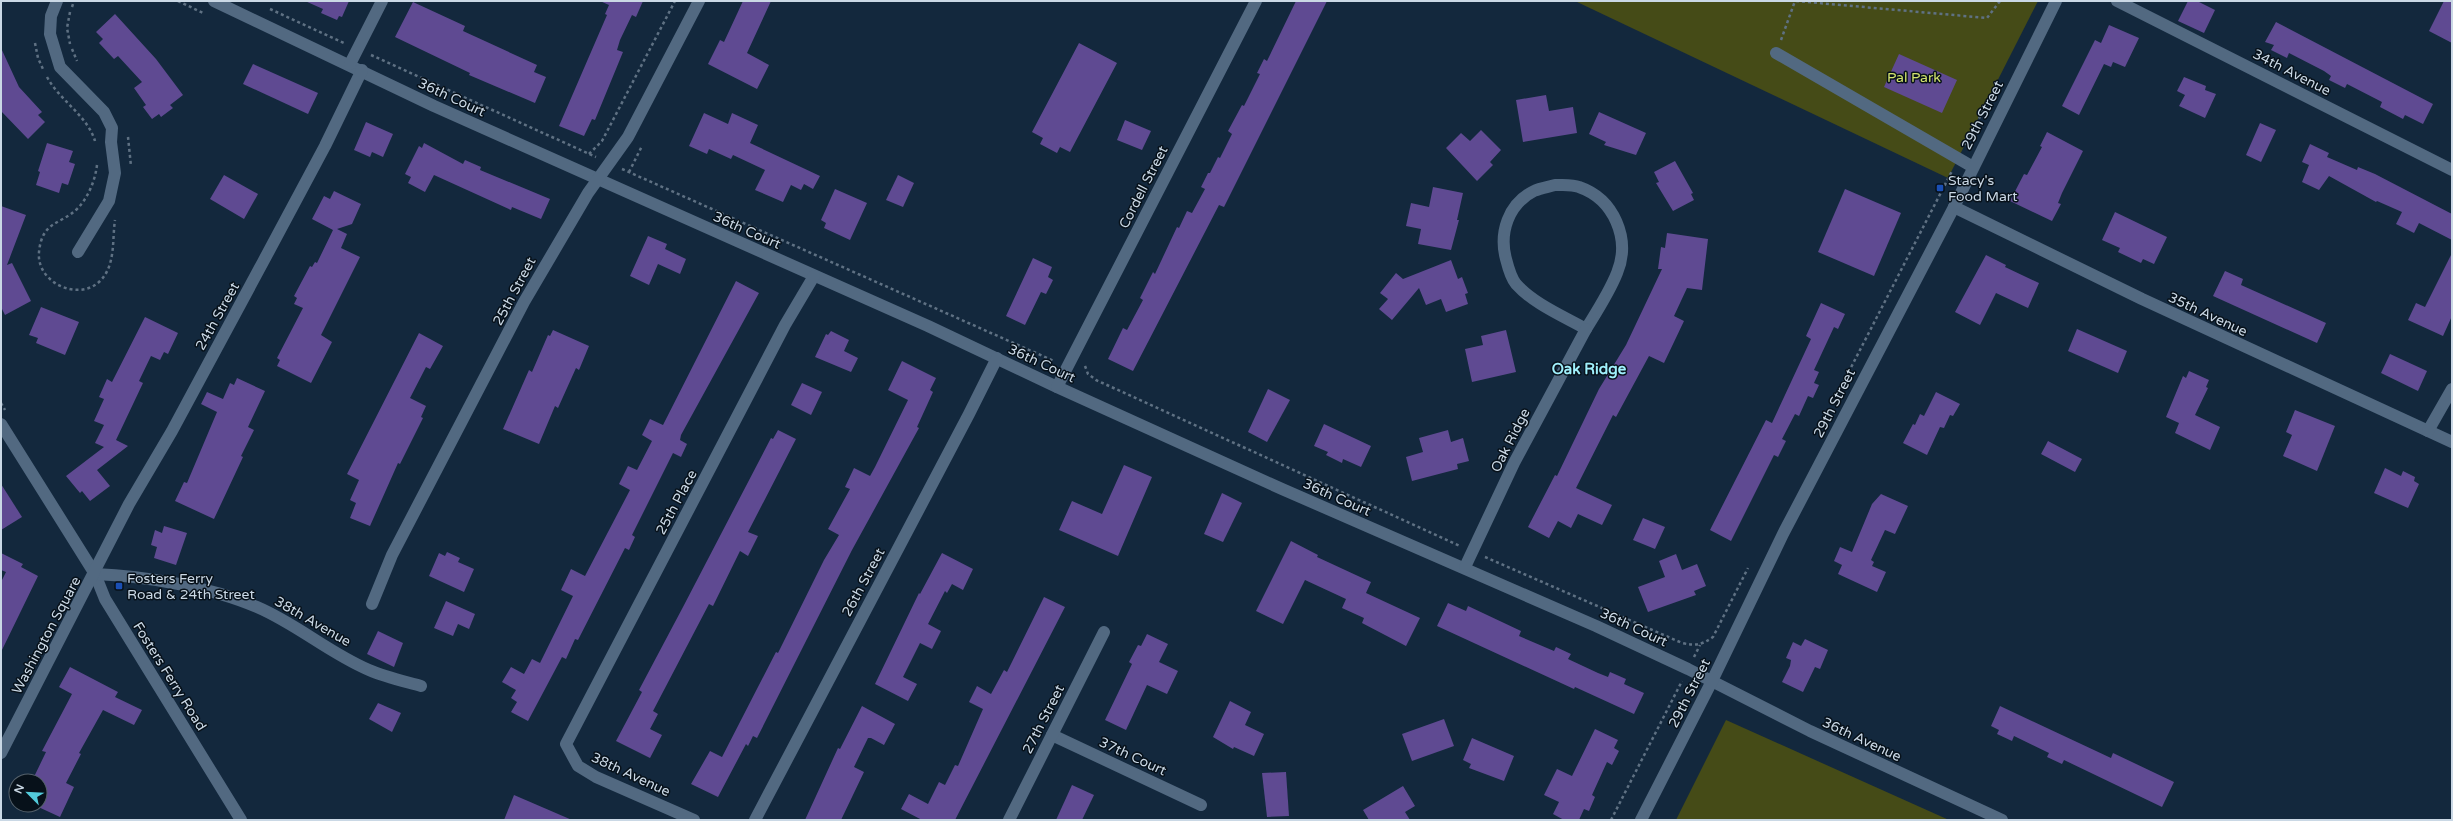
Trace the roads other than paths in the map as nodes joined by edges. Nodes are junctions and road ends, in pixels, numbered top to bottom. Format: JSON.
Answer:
{"nodes":[{"id":1,"x":57,"y":1,"type":"edge"},
{"id":2,"x":214,"y":1,"type":"edge"},
{"id":3,"x":382,"y":1,"type":"edge"},
{"id":4,"x":699,"y":1,"type":"edge"},
{"id":5,"x":1256,"y":1,"type":"edge"},
{"id":6,"x":2056,"y":1,"type":"edge"},
{"id":7,"x":2117,"y":1,"type":"edge"},
{"id":8,"x":1776,"y":53,"type":"road end"},
{"id":9,"x":350,"y":64,"type":"junction"},
{"id":10,"x":362,"y":70,"type":"junction"},
{"id":11,"x":1973,"y":167,"type":"junction"},
{"id":12,"x":2452,"y":170,"type":"edge"},
{"id":13,"x":598,"y":177,"type":"junction"},
{"id":14,"x":1954,"y":207,"type":"junction"},
{"id":15,"x":78,"y":252,"type":"dead end"},
{"id":16,"x":814,"y":276,"type":"junction"},
{"id":17,"x":1586,"y":329,"type":"junction"},
{"id":18,"x":997,"y":358,"type":"junction"},
{"id":19,"x":1056,"y":387,"type":"junction"},
{"id":20,"x":2452,"y":389,"type":"edge"},
{"id":21,"x":1,"y":424,"type":"edge"},
{"id":22,"x":2428,"y":431,"type":"junction"},
{"id":23,"x":2452,"y":442,"type":"edge"},
{"id":24,"x":1465,"y":567,"type":"junction"},
{"id":25,"x":94,"y":574,"type":"junction"},
{"id":26,"x":372,"y":604,"type":"dead end"},
{"id":27,"x":1104,"y":632,"type":"dead end"},
{"id":28,"x":1712,"y":681,"type":"junction"},
{"id":29,"x":421,"y":686,"type":"dead end"},
{"id":30,"x":1052,"y":735,"type":"junction"},
{"id":31,"x":566,"y":744,"type":"joint"},
{"id":32,"x":1,"y":753,"type":"edge"},
{"id":33,"x":1201,"y":805,"type":"dead end"},
{"id":34,"x":241,"y":820,"type":"edge"},
{"id":35,"x":694,"y":820,"type":"edge"},
{"id":36,"x":755,"y":820,"type":"edge"},
{"id":37,"x":1009,"y":820,"type":"edge"},
{"id":38,"x":1641,"y":820,"type":"edge"},
{"id":39,"x":2002,"y":820,"type":"edge"}],
"edges":[{"from":1,"to":15,"type":"street"},
{"from":2,"to":9,"type":"street","name":"36th Court"},
{"from":3,"to":9,"type":"street"},
{"from":4,"to":13,"type":"street","name":"25th Street"},
{"from":5,"to":19,"type":"street","name":"Cordell Street"},
{"from":6,"to":11,"type":"street","name":"29th Street"},
{"from":7,"to":12,"type":"street","name":"34th Avenue"},
{"from":8,"to":11,"type":"street"},
{"from":9,"to":10,"type":"street","name":"36th Court"},
{"from":10,"to":13,"type":"street","name":"36th Court"},
{"from":10,"to":25,"type":"street","name":"24th Street"},
{"from":11,"to":14,"type":"street","name":"29th Street"},
{"from":13,"to":16,"type":"street","name":"36th Court"},
{"from":13,"to":26,"type":"street","name":"25th Street"},
{"from":14,"to":22,"type":"street","name":"35th Avenue"},
{"from":14,"to":28,"type":"street","name":"29th Street"},
{"from":16,"to":18,"type":"street","name":"36th Court"},
{"from":16,"to":31,"type":"street","name":"25th Place"},
{"from":17,"to":17,"type":"street","name":"Oak Ridge"},
{"from":17,"to":24,"type":"street","name":"Oak Ridge"},
{"from":18,"to":19,"type":"street","name":"36th Court"},
{"from":18,"to":36,"type":"street","name":"26th Street"},
{"from":19,"to":24,"type":"street","name":"36th Court"},
{"from":20,"to":22,"type":"street"},
{"from":21,"to":25,"type":"street","name":"Fosters Ferry Road"},
{"from":22,"to":23,"type":"street","name":"35th Avenue"},
{"from":24,"to":28,"type":"street","name":"36th Court"},
{"from":25,"to":29,"type":"street","name":"38th Avenue"},
{"from":25,"to":32,"type":"street","name":"Washington Square"},
{"from":25,"to":34,"type":"street","name":"Fosters Ferry Road"},
{"from":27,"to":30,"type":"street","name":"27th Street"},
{"from":28,"to":38,"type":"street","name":"29th Street"},
{"from":28,"to":39,"type":"street","name":"36th Avenue"},
{"from":30,"to":33,"type":"street","name":"37th Court"},
{"from":30,"to":37,"type":"street","name":"27th Street"},
{"from":31,"to":35,"type":"street","name":"38th Avenue"}]}
